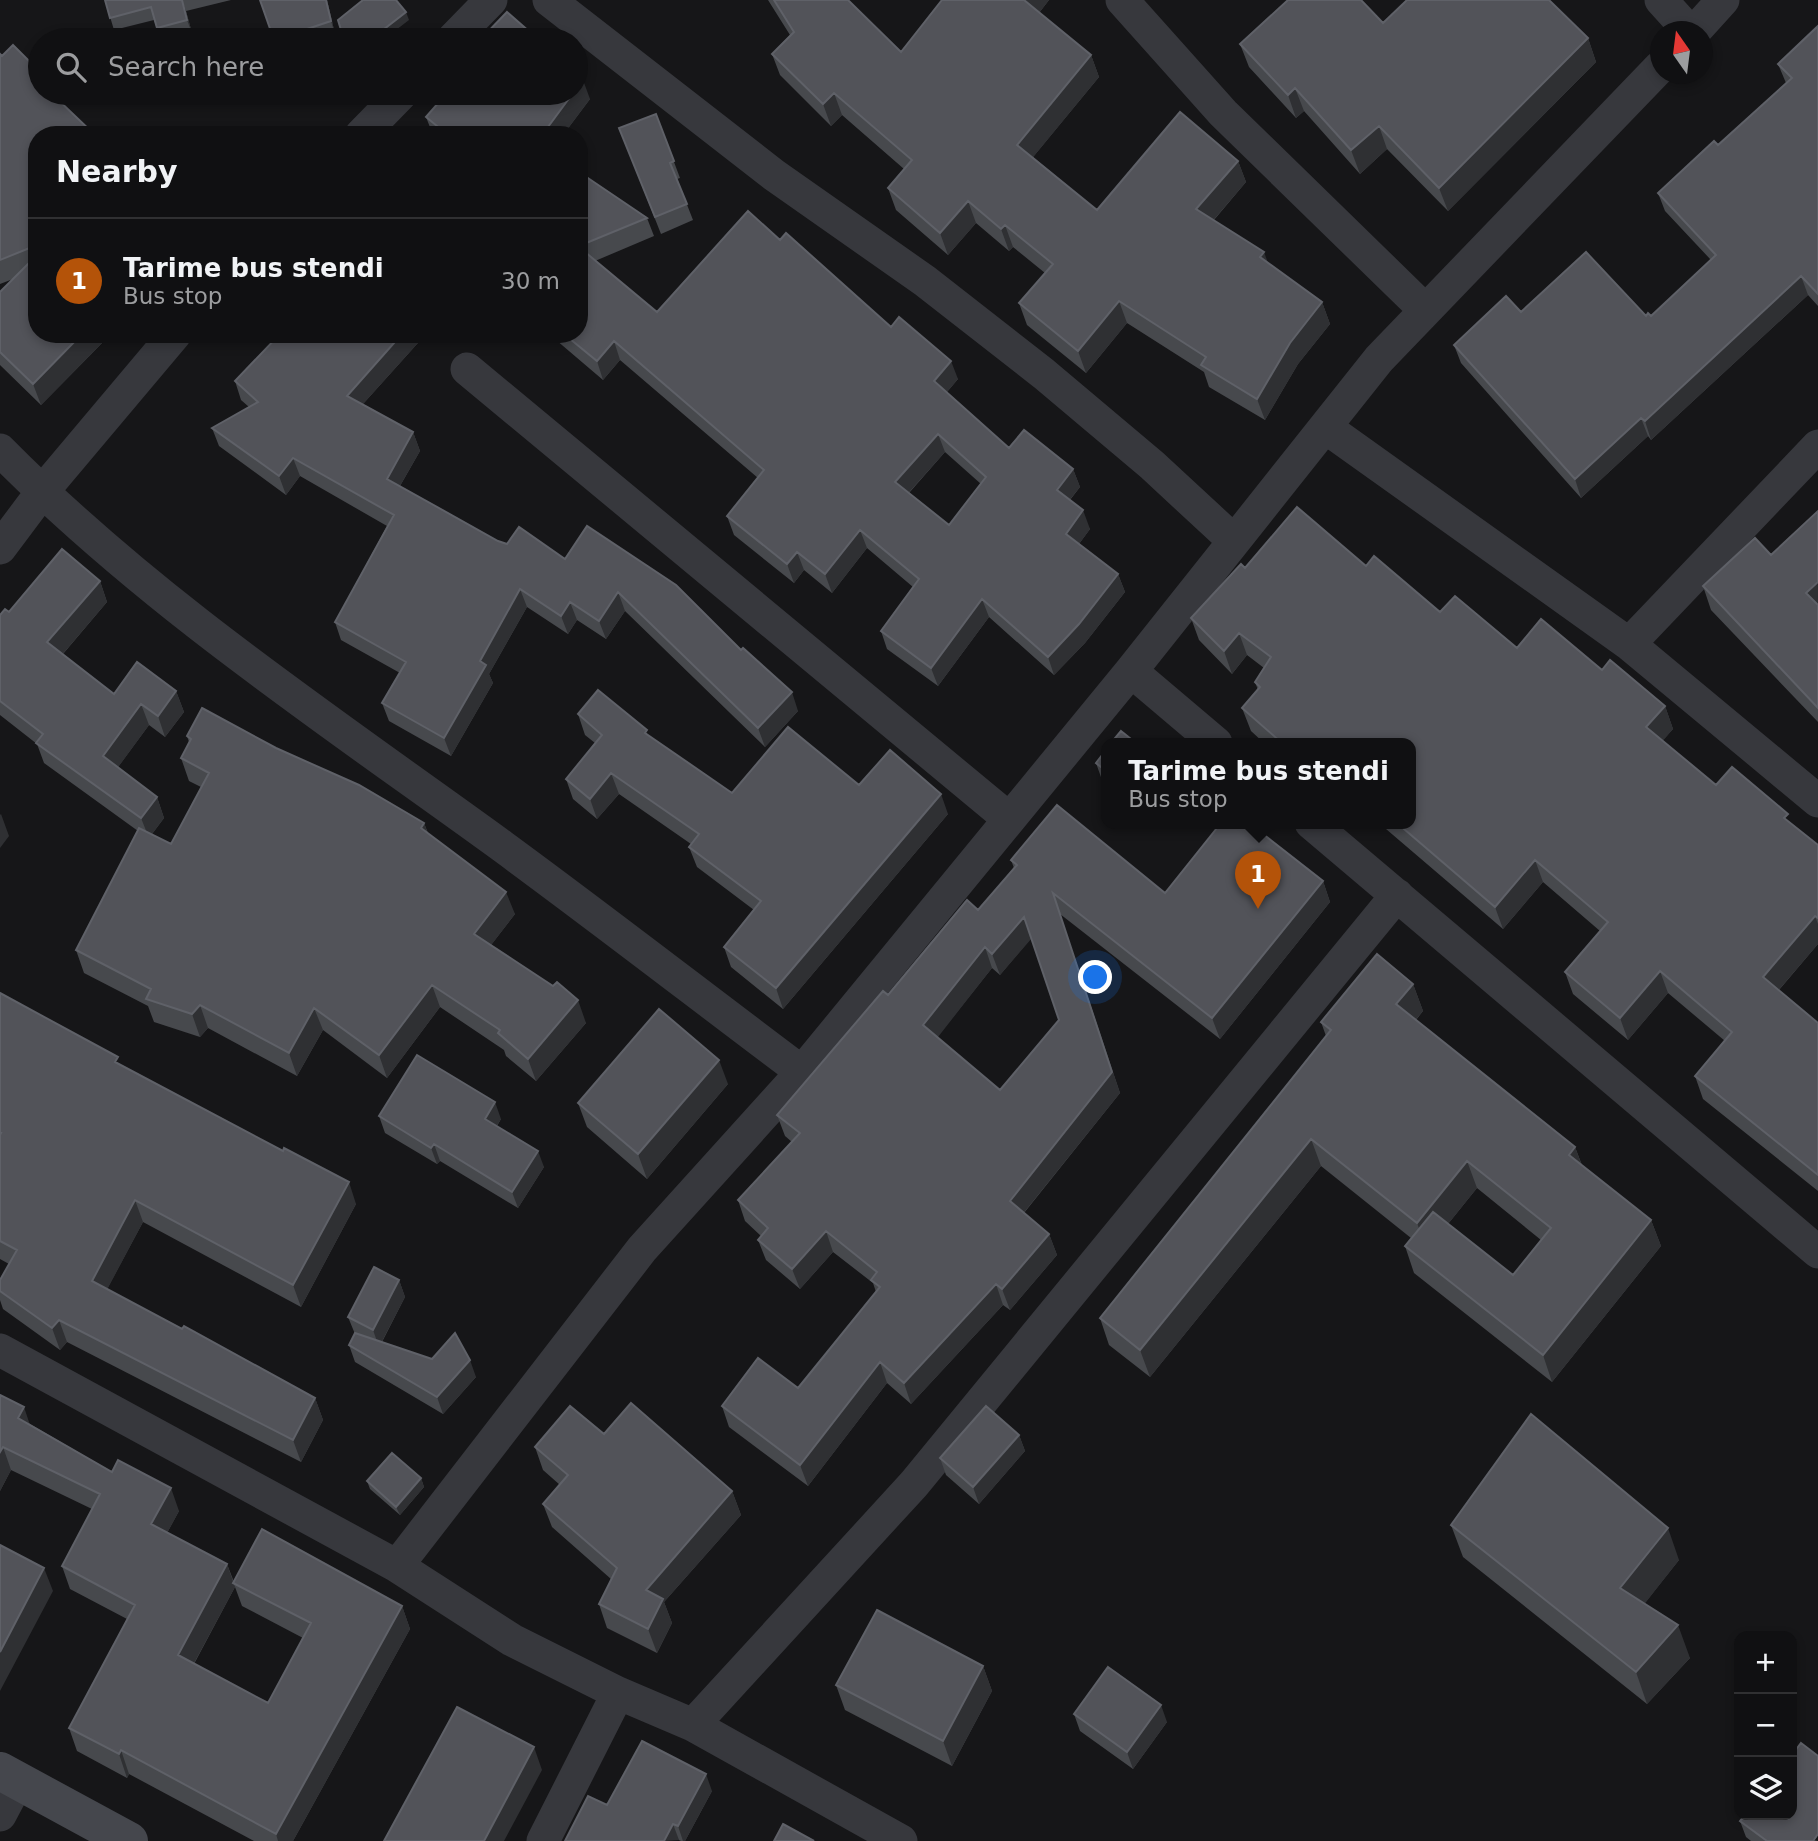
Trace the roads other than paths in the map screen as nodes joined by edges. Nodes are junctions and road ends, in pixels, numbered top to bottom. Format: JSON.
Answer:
{"nodes":[{"id":1,"x":491,"y":0,"type":"edge"},
{"id":2,"x":549,"y":0,"type":"edge"},
{"id":3,"x":1122,"y":0,"type":"edge"},
{"id":4,"x":1661,"y":0,"type":"edge"},
{"id":5,"x":1723,"y":0,"type":"edge"},
{"id":6,"x":1681,"y":21,"type":"edge"},
{"id":7,"x":1703,"y":21,"type":"edge"},
{"id":8,"x":464,"y":28,"type":"edge"},
{"id":9,"x":585,"y":28,"type":"edge"},
{"id":10,"x":588,"y":30,"type":"edge"},
{"id":11,"x":1650,"y":78,"type":"edge"},
{"id":12,"x":390,"y":105,"type":"edge"},
{"id":13,"x":370,"y":126,"type":"edge"},
{"id":14,"x":1425,"y":310,"type":"junction"},
{"id":15,"x":167,"y":343,"type":"edge"},
{"id":16,"x":467,"y":369,"type":"dead end"},
{"id":17,"x":1325,"y":427,"type":"junction"},
{"id":18,"x":1818,"y":446,"type":"edge"},
{"id":19,"x":0,"y":450,"type":"edge"},
{"id":20,"x":42,"y":492,"type":"junction"},
{"id":21,"x":1234,"y":541,"type":"junction"},
{"id":22,"x":0,"y":548,"type":"edge"},
{"id":23,"x":1629,"y":644,"type":"junction"},
{"id":24,"x":1131,"y":671,"type":"junction"},
{"id":25,"x":1210,"y":738,"type":"edge"},
{"id":26,"x":1818,"y":801,"type":"edge"},
{"id":27,"x":1008,"y":818,"type":"junction"},
{"id":28,"x":1318,"y":829,"type":"edge"},
{"id":29,"x":1397,"y":895,"type":"junction"},
{"id":30,"x":802,"y":1072,"type":"junction"},
{"id":31,"x":1818,"y":1252,"type":"edge"},
{"id":32,"x":0,"y":1350,"type":"edge"},
{"id":33,"x":397,"y":1566,"type":"junction"},
{"id":34,"x":618,"y":1693,"type":"junction"},
{"id":35,"x":693,"y":1725,"type":"junction"},
{"id":36,"x":9,"y":1776,"type":"edge"},
{"id":37,"x":0,"y":1815,"type":"edge"},
{"id":38,"x":129,"y":1841,"type":"edge"},
{"id":39,"x":542,"y":1841,"type":"edge"},
{"id":40,"x":901,"y":1841,"type":"edge"}],
"edges":[{"from":1,"to":8,"type":"street"},
{"from":2,"to":9,"type":"street"},
{"from":3,"to":14,"type":"street"},
{"from":4,"to":6,"type":"street"},
{"from":5,"to":7,"type":"street"},
{"from":10,"to":21,"type":"street"},
{"from":11,"to":14,"type":"street"},
{"from":12,"to":13,"type":"street"},
{"from":14,"to":17,"type":"street"},
{"from":15,"to":20,"type":"street"},
{"from":16,"to":27,"type":"street"},
{"from":17,"to":21,"type":"street"},
{"from":17,"to":23,"type":"street"},
{"from":18,"to":23,"type":"street"},
{"from":19,"to":20,"type":"street"},
{"from":20,"to":22,"type":"street"},
{"from":20,"to":30,"type":"street"},
{"from":21,"to":24,"type":"street"},
{"from":23,"to":26,"type":"street"},
{"from":24,"to":25,"type":"street"},
{"from":24,"to":27,"type":"street"},
{"from":27,"to":30,"type":"street"},
{"from":28,"to":29,"type":"street"},
{"from":29,"to":31,"type":"street"},
{"from":29,"to":35,"type":"street"},
{"from":30,"to":33,"type":"street"},
{"from":32,"to":33,"type":"street"},
{"from":33,"to":34,"type":"street"},
{"from":34,"to":35,"type":"street"},
{"from":34,"to":39,"type":"street"},
{"from":35,"to":40,"type":"street"},
{"from":36,"to":37,"type":"street"},
{"from":36,"to":38,"type":"main road"}]}
